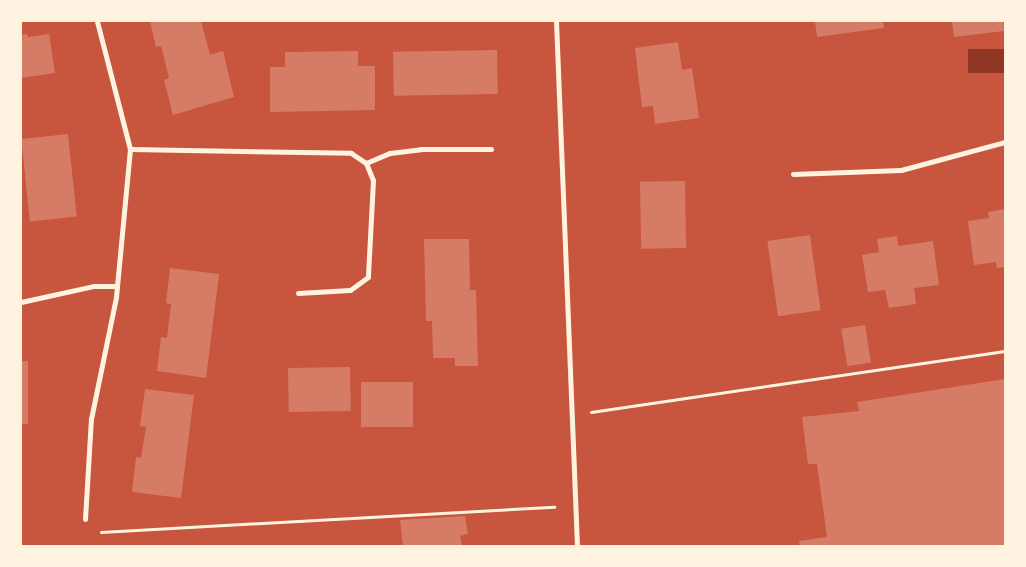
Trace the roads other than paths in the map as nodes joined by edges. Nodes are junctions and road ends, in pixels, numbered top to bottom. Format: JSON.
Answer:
{"nodes":[{"id":1,"x":97,"y":21,"type":"edge"},
{"id":2,"x":556,"y":21,"type":"edge"},
{"id":3,"x":1005,"y":142,"type":"edge"},
{"id":4,"x":130,"y":149,"type":"junction"},
{"id":5,"x":491,"y":149,"type":"dead end"},
{"id":6,"x":366,"y":163,"type":"junction"},
{"id":7,"x":793,"y":174,"type":"dead end"},
{"id":8,"x":117,"y":286,"type":"junction"},
{"id":9,"x":298,"y":293,"type":"dead end"},
{"id":10,"x":21,"y":302,"type":"edge"},
{"id":11,"x":85,"y":519,"type":"road end"},
{"id":12,"x":577,"y":546,"type":"edge"}],
"edges":[{"from":1,"to":4,"type":"street"},
{"from":2,"to":12,"type":"street"},
{"from":3,"to":7,"type":"street"},
{"from":4,"to":6,"type":"street"},
{"from":4,"to":8,"type":"street"},
{"from":5,"to":6,"type":"street"},
{"from":6,"to":9,"type":"street"},
{"from":8,"to":10,"type":"street"},
{"from":8,"to":11,"type":"street"}]}
